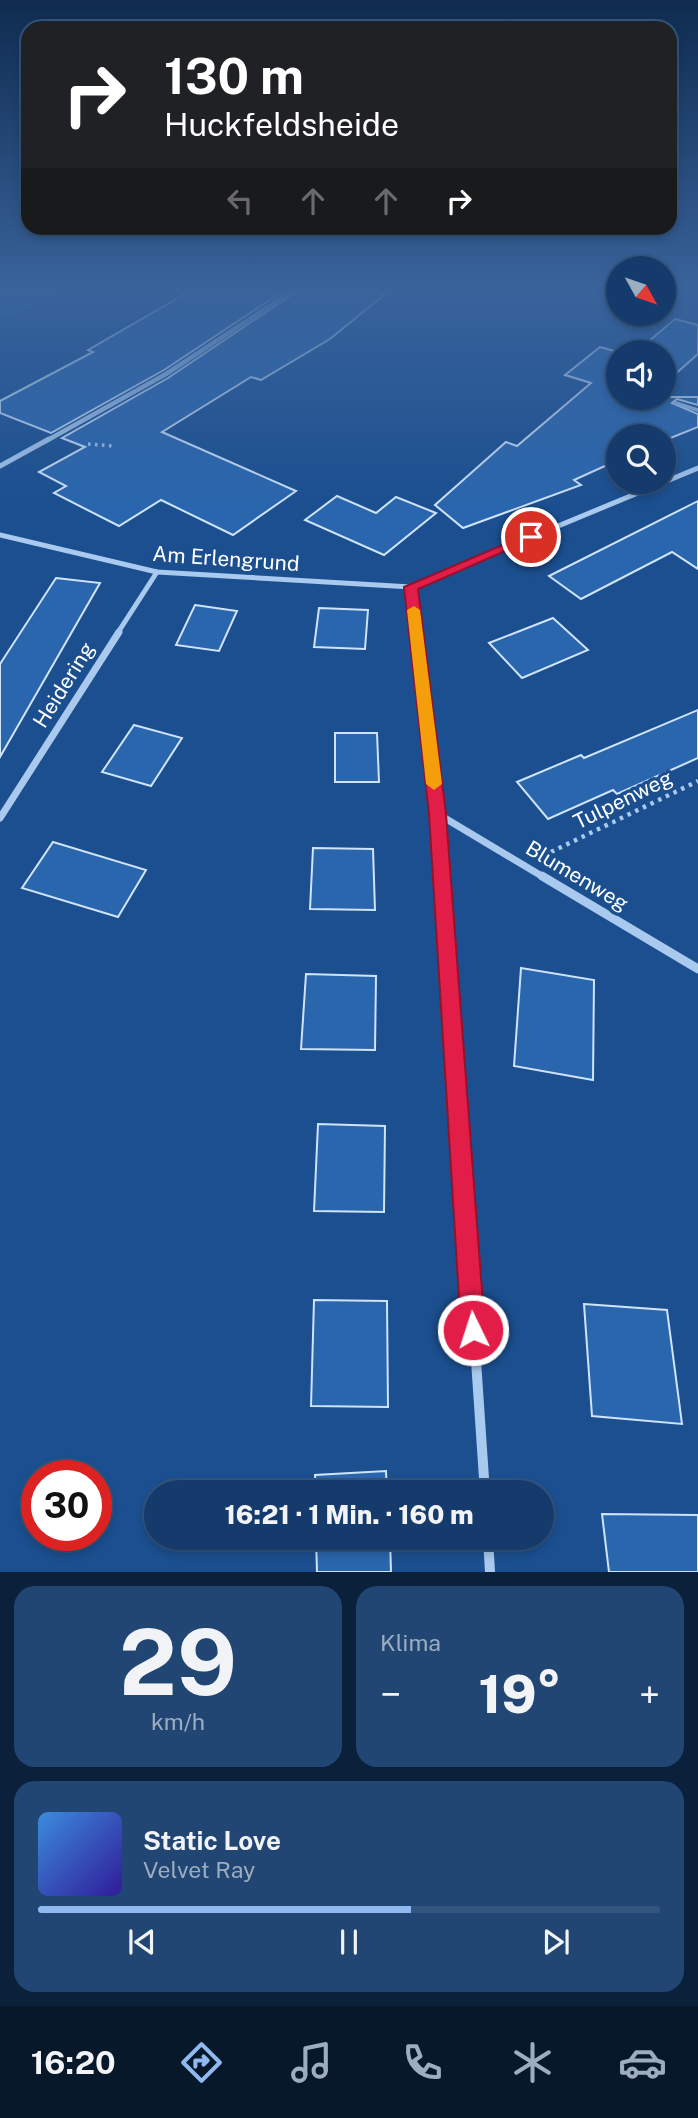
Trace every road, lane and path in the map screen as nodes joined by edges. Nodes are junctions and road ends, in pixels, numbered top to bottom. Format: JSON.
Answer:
{"nodes":[{"id":1,"x":188,"y":359,"type":"edge"},
{"id":2,"x":676,"y":403,"type":"dead end"},
{"id":3,"x":698,"y":410,"type":"edge"},
{"id":4,"x":0,"y":466,"type":"edge"},
{"id":5,"x":698,"y":468,"type":"edge"},
{"id":6,"x":0,"y":534,"type":"edge"},
{"id":7,"x":157,"y":572,"type":"junction"},
{"id":8,"x":411,"y":587,"type":"junction"},
{"id":9,"x":698,"y":781,"type":"edge"},
{"id":10,"x":438,"y":814,"type":"junction"},
{"id":11,"x":0,"y":818,"type":"edge"},
{"id":12,"x":524,"y":865,"type":"junction"},
{"id":13,"x":698,"y":969,"type":"edge"},
{"id":14,"x":484,"y":1480,"type":"edge"},
{"id":15,"x":489,"y":1550,"type":"edge"},
{"id":16,"x":490,"y":1572,"type":"edge"}],
"edges":[{"from":1,"to":4,"type":"street"},
{"from":2,"to":3,"type":"lane"},
{"from":5,"to":8,"type":"street"},
{"from":6,"to":7,"type":"street","name":"Am Erlengrund"},
{"from":7,"to":8,"type":"street","name":"Am Erlengrund"},
{"from":7,"to":11,"type":"street","name":"Heidering"},
{"from":8,"to":10,"type":"street"},
{"from":9,"to":12,"type":"path","name":"Tulpenweg"},
{"from":10,"to":12,"type":"street","name":"Blumenweg"},
{"from":10,"to":14,"type":"street"},
{"from":12,"to":13,"type":"street","name":"Blumenweg"},
{"from":15,"to":16,"type":"street"}]}
